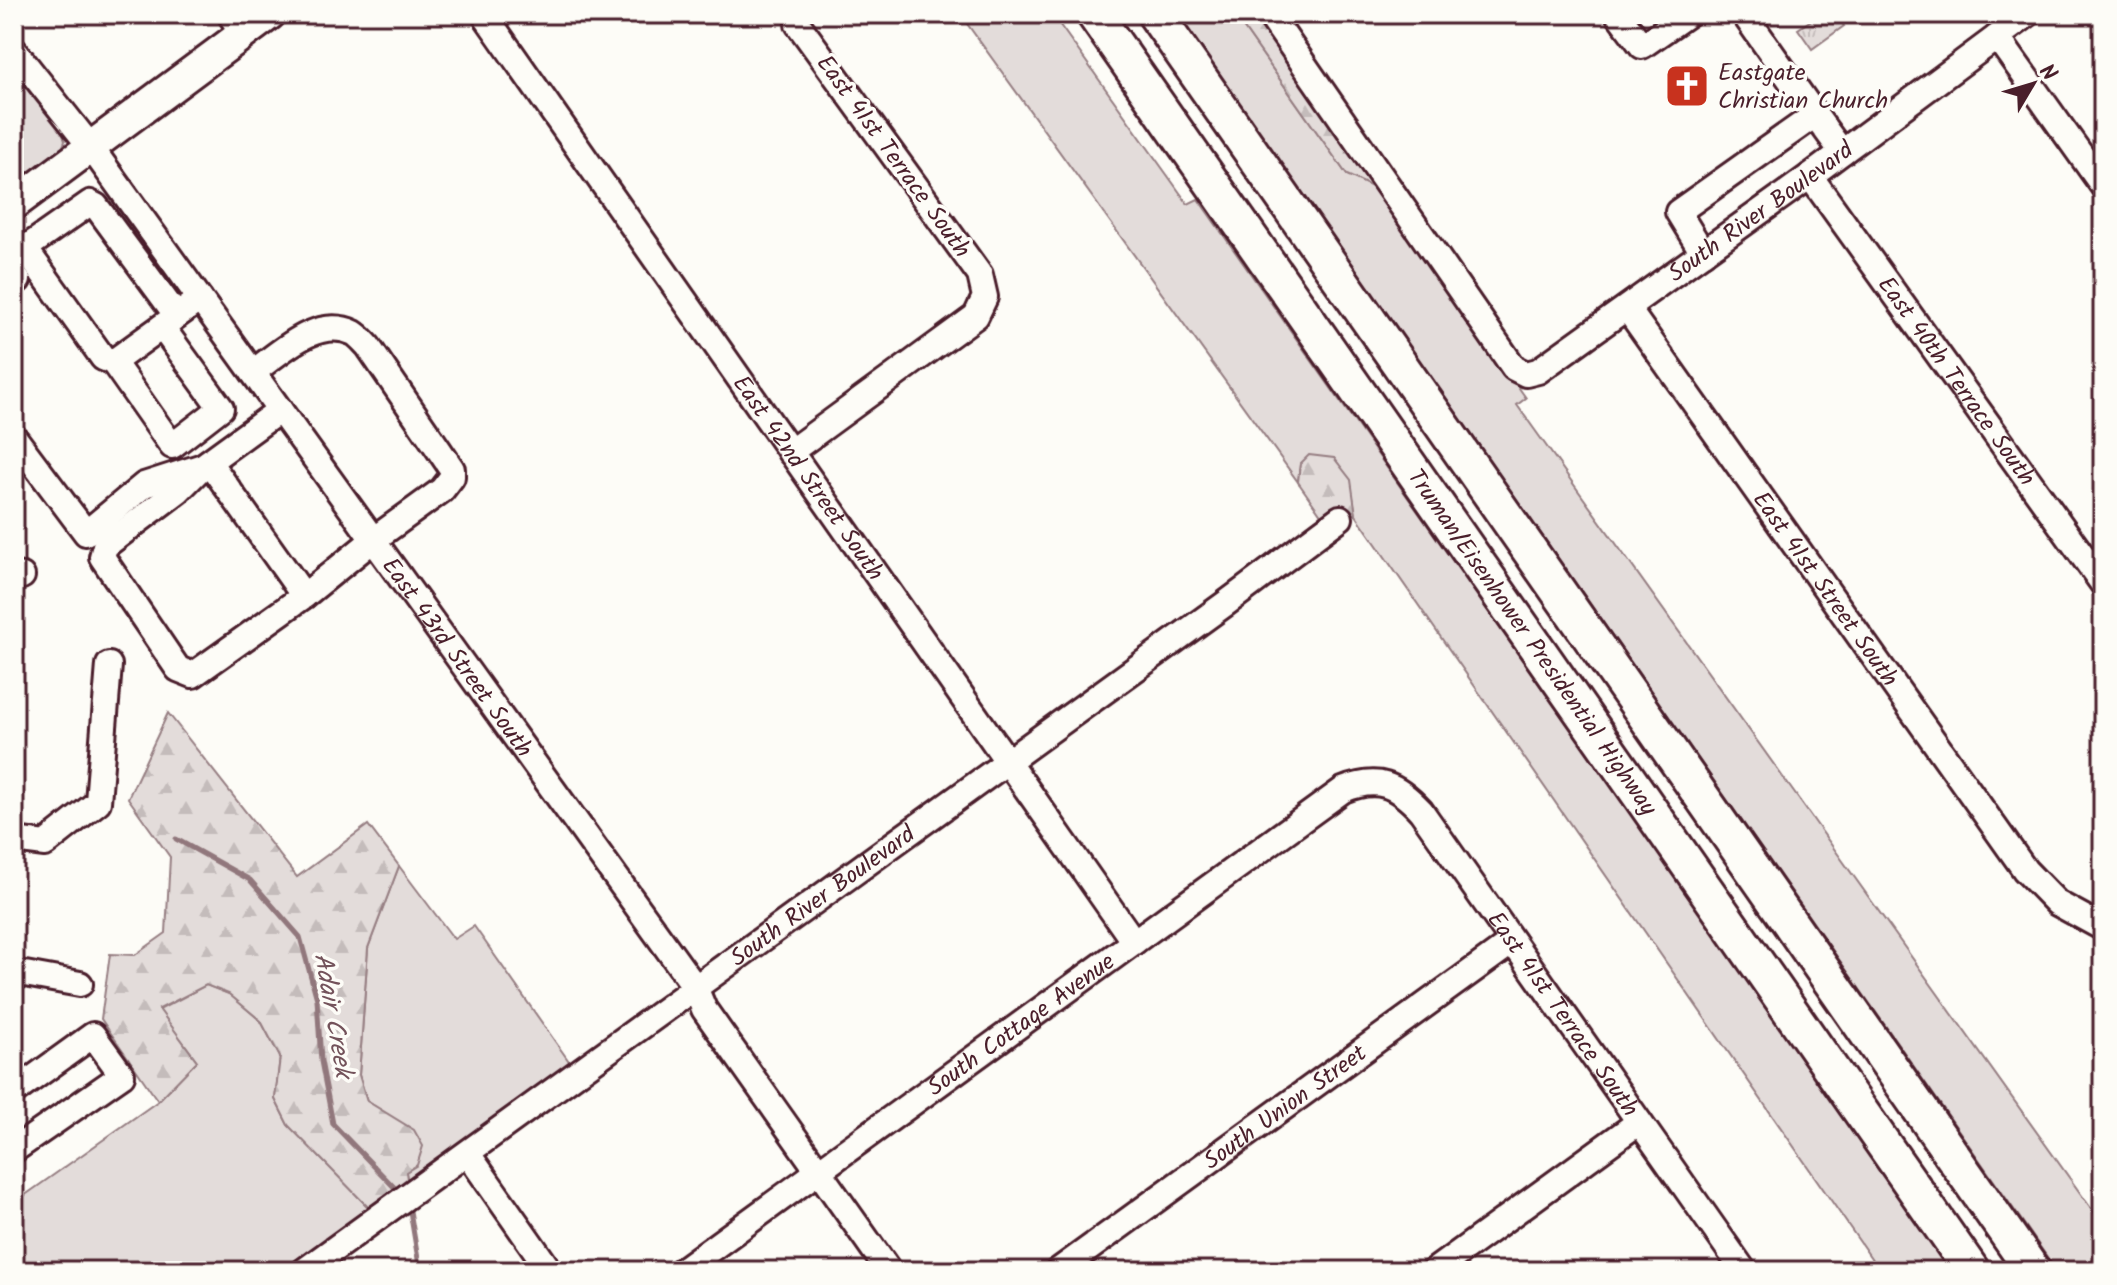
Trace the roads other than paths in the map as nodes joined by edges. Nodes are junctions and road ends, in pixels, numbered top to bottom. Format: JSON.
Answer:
{"nodes":[{"id":1,"x":270,"y":14,"type":"edge"},
{"id":2,"x":484,"y":14,"type":"edge"},
{"id":3,"x":1094,"y":14,"type":"edge"},
{"id":4,"x":1155,"y":14,"type":"edge"},
{"id":5,"x":1269,"y":14,"type":"edge"},
{"id":6,"x":1618,"y":14,"type":"edge"},
{"id":7,"x":1688,"y":14,"type":"edge"},
{"id":8,"x":1744,"y":14,"type":"edge"},
{"id":9,"x":2026,"y":15,"type":"edge"},
{"id":10,"x":236,"y":24,"type":"edge"},
{"id":11,"x":798,"y":24,"type":"dead end"},
{"id":12,"x":1997,"y":37,"type":"junction"},
{"id":13,"x":14,"y":50,"type":"edge"},
{"id":14,"x":1815,"y":115,"type":"junction"},
{"id":15,"x":90,"y":146,"type":"junction"},
{"id":16,"x":1842,"y":152,"type":"junction"},
{"id":17,"x":1810,"y":176,"type":"junction"},
{"id":18,"x":2103,"y":186,"type":"edge"},
{"id":19,"x":126,"y":197,"type":"junction"},
{"id":20,"x":14,"y":204,"type":"edge"},
{"id":21,"x":102,"y":214,"type":"junction"},
{"id":22,"x":1703,"y":253,"type":"junction"},
{"id":23,"x":14,"y":275,"type":"edge"},
{"id":24,"x":14,"y":283,"type":"edge"},
{"id":25,"x":200,"y":299,"type":"junction"},
{"id":26,"x":1627,"y":308,"type":"junction"},
{"id":27,"x":169,"y":322,"type":"junction"},
{"id":28,"x":113,"y":362,"type":"junction"},
{"id":29,"x":253,"y":372,"type":"junction"},
{"id":30,"x":280,"y":410,"type":"junction"},
{"id":31,"x":14,"y":437,"type":"edge"},
{"id":32,"x":790,"y":452,"type":"junction"},
{"id":33,"x":206,"y":464,"type":"junction"},
{"id":34,"x":1340,"y":518,"type":"dead end"},
{"id":35,"x":373,"y":540,"type":"junction"},
{"id":36,"x":2103,"y":584,"type":"edge"},
{"id":37,"x":304,"y":596,"type":"junction"},
{"id":38,"x":109,"y":665,"type":"dead end"},
{"id":39,"x":1009,"y":761,"type":"junction"},
{"id":40,"x":1364,"y":783,"type":"joint"},
{"id":41,"x":14,"y":840,"type":"edge"},
{"id":42,"x":2103,"y":928,"type":"edge"},
{"id":43,"x":1134,"y":942,"type":"junction"},
{"id":44,"x":1512,"y":942,"type":"junction"},
{"id":45,"x":14,"y":972,"type":"edge"},
{"id":46,"x":80,"y":984,"type":"dead end"},
{"id":47,"x":695,"y":987,"type":"junction"},
{"id":48,"x":14,"y":1092,"type":"edge"},
{"id":49,"x":1639,"y":1122,"type":"junction"},
{"id":50,"x":14,"y":1150,"type":"edge"},
{"id":51,"x":468,"y":1154,"type":"junction"},
{"id":52,"x":818,"y":1171,"type":"junction"},
{"id":53,"x":304,"y":1271,"type":"edge"},
{"id":54,"x":550,"y":1271,"type":"edge"},
{"id":55,"x":681,"y":1271,"type":"edge"},
{"id":56,"x":889,"y":1271,"type":"edge"},
{"id":57,"x":1058,"y":1271,"type":"edge"},
{"id":58,"x":1434,"y":1271,"type":"edge"},
{"id":59,"x":1744,"y":1271,"type":"edge"},
{"id":60,"x":1972,"y":1271,"type":"edge"},
{"id":61,"x":2033,"y":1271,"type":"edge"}],
"edges":[{"from":1,"to":10,"type":"main road"},
{"from":2,"to":32,"type":"street","name":"East 42nd Street South"},
{"from":3,"to":60,"type":"highway","name":"Truman/Eisenhower Presidential Highway"},
{"from":4,"to":61,"type":"highway","name":"Truman/Eisenhower Presidential Highway"},
{"from":5,"to":26,"type":"street","name":"South River Boulevard"},
{"from":6,"to":7,"type":"street"},
{"from":8,"to":14,"type":"street"},
{"from":9,"to":12,"type":"street","name":"South River Boulevard"},
{"from":10,"to":15,"type":"main road"},
{"from":11,"to":32,"type":"street","name":"East 41st Terrace South"},
{"from":12,"to":16,"type":"street","name":"South River Boulevard"},
{"from":12,"to":18,"type":"street"},
{"from":13,"to":15,"type":"street","name":"East 43rd Street South"},
{"from":14,"to":16,"type":"street"},
{"from":14,"to":22,"type":"street"},
{"from":15,"to":19,"type":"street","name":"East 43rd Street South"},
{"from":15,"to":20,"type":"main road"},
{"from":16,"to":17,"type":"street","name":"South River Boulevard"},
{"from":17,"to":22,"type":"street","name":"South River Boulevard"},
{"from":17,"to":36,"type":"street","name":"East 40th Terrace South"},
{"from":19,"to":21,"type":"street"},
{"from":19,"to":25,"type":"street","name":"East 43rd Street South"},
{"from":21,"to":27,"type":"street"},
{"from":21,"to":28,"type":"street"},
{"from":22,"to":26,"type":"street","name":"South River Boulevard"},
{"from":23,"to":24,"type":"street"},
{"from":25,"to":27,"type":"street"},
{"from":25,"to":29,"type":"street","name":"East 43rd Street South"},
{"from":26,"to":42,"type":"street","name":"East 41st Street South"},
{"from":27,"to":28,"type":"street"},
{"from":27,"to":28,"type":"street"},
{"from":29,"to":30,"type":"street","name":"East 43rd Street South"},
{"from":29,"to":35,"type":"street"},
{"from":30,"to":33,"type":"street"},
{"from":30,"to":35,"type":"street","name":"East 43rd Street South"},
{"from":31,"to":33,"type":"street"},
{"from":32,"to":39,"type":"street","name":"East 42nd Street South"},
{"from":33,"to":37,"type":"street"},
{"from":33,"to":37,"type":"street"},
{"from":34,"to":39,"type":"street","name":"South River Boulevard"},
{"from":35,"to":37,"type":"street"},
{"from":35,"to":47,"type":"street","name":"East 43rd Street South"},
{"from":38,"to":41,"type":"street"},
{"from":39,"to":43,"type":"street","name":"East 42nd Street South"},
{"from":39,"to":47,"type":"street","name":"South River Boulevard"},
{"from":40,"to":43,"type":"street","name":"South Cottage Avenue"},
{"from":40,"to":44,"type":"street","name":"East 41st Terrace South"},
{"from":43,"to":52,"type":"street","name":"South Cottage Avenue"},
{"from":44,"to":49,"type":"street","name":"East 41st Terrace South"},
{"from":44,"to":57,"type":"street","name":"South Union Street"},
{"from":45,"to":46,"type":"street"},
{"from":47,"to":51,"type":"street","name":"South River Boulevard"},
{"from":47,"to":52,"type":"street","name":"East 43rd Street South"},
{"from":48,"to":50,"type":"street"},
{"from":49,"to":58,"type":"street"},
{"from":49,"to":59,"type":"street","name":"East 41st Terrace South"},
{"from":51,"to":53,"type":"street","name":"South River Boulevard"},
{"from":51,"to":54,"type":"street"},
{"from":52,"to":55,"type":"street","name":"South Cottage Avenue"},
{"from":52,"to":56,"type":"street","name":"East 43rd Street South"}]}
